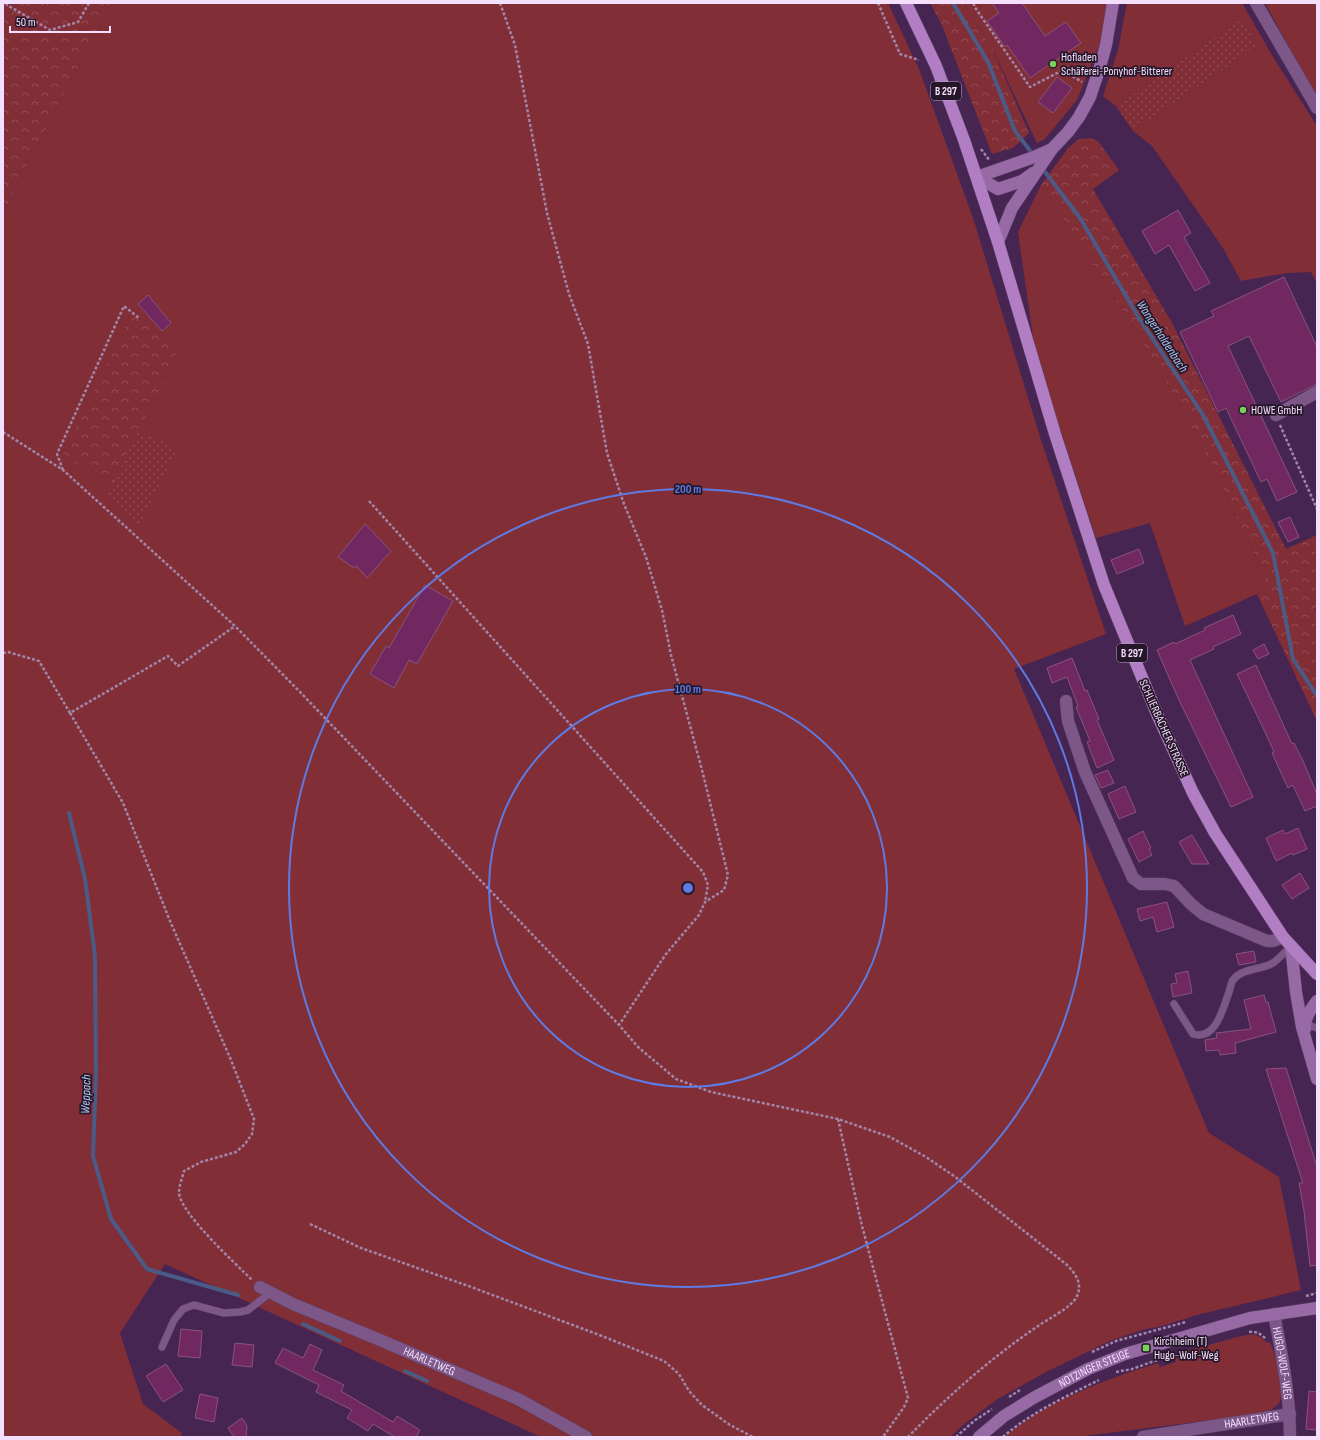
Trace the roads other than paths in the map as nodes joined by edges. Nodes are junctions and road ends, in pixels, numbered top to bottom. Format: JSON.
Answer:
{"nodes":[{"id":1,"x":906,"y":3,"type":"edge"},
{"id":2,"x":1113,"y":3,"type":"edge"},
{"id":3,"x":1256,"y":3,"type":"edge"},
{"id":4,"x":1317,"y":108,"type":"edge"},
{"id":5,"x":1052,"y":149,"type":"junction"},
{"id":6,"x":977,"y":177,"type":"junction"},
{"id":7,"x":1023,"y":185,"type":"junction"},
{"id":8,"x":998,"y":242,"type":"junction"},
{"id":9,"x":1317,"y":392,"type":"edge"},
{"id":10,"x":1276,"y":415,"type":"road end"},
{"id":11,"x":1066,"y":701,"type":"dead end"},
{"id":12,"x":1283,"y":937,"type":"junction"},
{"id":13,"x":1291,"y":946,"type":"junction"},
{"id":14,"x":1317,"y":974,"type":"edge"},
{"id":15,"x":1317,"y":1001,"type":"edge"},
{"id":16,"x":1174,"y":1004,"type":"dead end"},
{"id":17,"x":1305,"y":1024,"type":"junction"},
{"id":18,"x":1317,"y":1028,"type":"edge"},
{"id":19,"x":1310,"y":1051,"type":"junction"},
{"id":20,"x":1317,"y":1079,"type":"edge"},
{"id":21,"x":265,"y":1290,"type":"joint"},
{"id":22,"x":1317,"y":1308,"type":"edge"},
{"id":23,"x":1274,"y":1314,"type":"junction"},
{"id":24,"x":162,"y":1347,"type":"dead end"},
{"id":25,"x":1290,"y":1414,"type":"junction"},
{"id":26,"x":586,"y":1437,"type":"edge"},
{"id":27,"x":979,"y":1437,"type":"edge"},
{"id":28,"x":1143,"y":1437,"type":"edge"},
{"id":29,"x":1290,"y":1437,"type":"edge"}],
"edges":[{"from":1,"to":6,"type":"main road","number":"B 297"},
{"from":2,"to":5,"type":"main road"},
{"from":3,"to":4,"type":"street"},
{"from":5,"to":6,"type":"main road"},
{"from":5,"to":7,"type":"main road"},
{"from":6,"to":7,"type":"main road"},
{"from":6,"to":8,"type":"main road","number":"B 297"},
{"from":7,"to":8,"type":"main road"},
{"from":8,"to":12,"type":"main road","name":"SCHLIERBACHER STRASSE","number":"B 297"},
{"from":9,"to":10,"type":"street"},
{"from":11,"to":12,"type":"street"},
{"from":12,"to":13,"type":"main road","name":"SCHLIERBACHER STRASSE","number":"B 297"},
{"from":13,"to":14,"type":"main road","name":"SCHLIERBACHER STRASSE","number":"B 297"},
{"from":13,"to":16,"type":"lane"},
{"from":13,"to":19,"type":"main road"},
{"from":15,"to":17,"type":"main road"},
{"from":17,"to":18,"type":"lane"},
{"from":17,"to":19,"type":"main road"},
{"from":19,"to":20,"type":"main road"},
{"from":21,"to":24,"type":"lane"},
{"from":21,"to":26,"type":"street","name":"HAARLETWEG"},
{"from":22,"to":23,"type":"main road","name":"NOTZINGER STEIGE"},
{"from":23,"to":25,"type":"street","name":"HUGO-WOLF-WEG"},
{"from":23,"to":27,"type":"main road","name":"NOTZINGER STEIGE"},
{"from":25,"to":28,"type":"street","name":"HAARLETWEG"},
{"from":25,"to":29,"type":"street","name":"HUGO-WOLF-WEG"}]}
